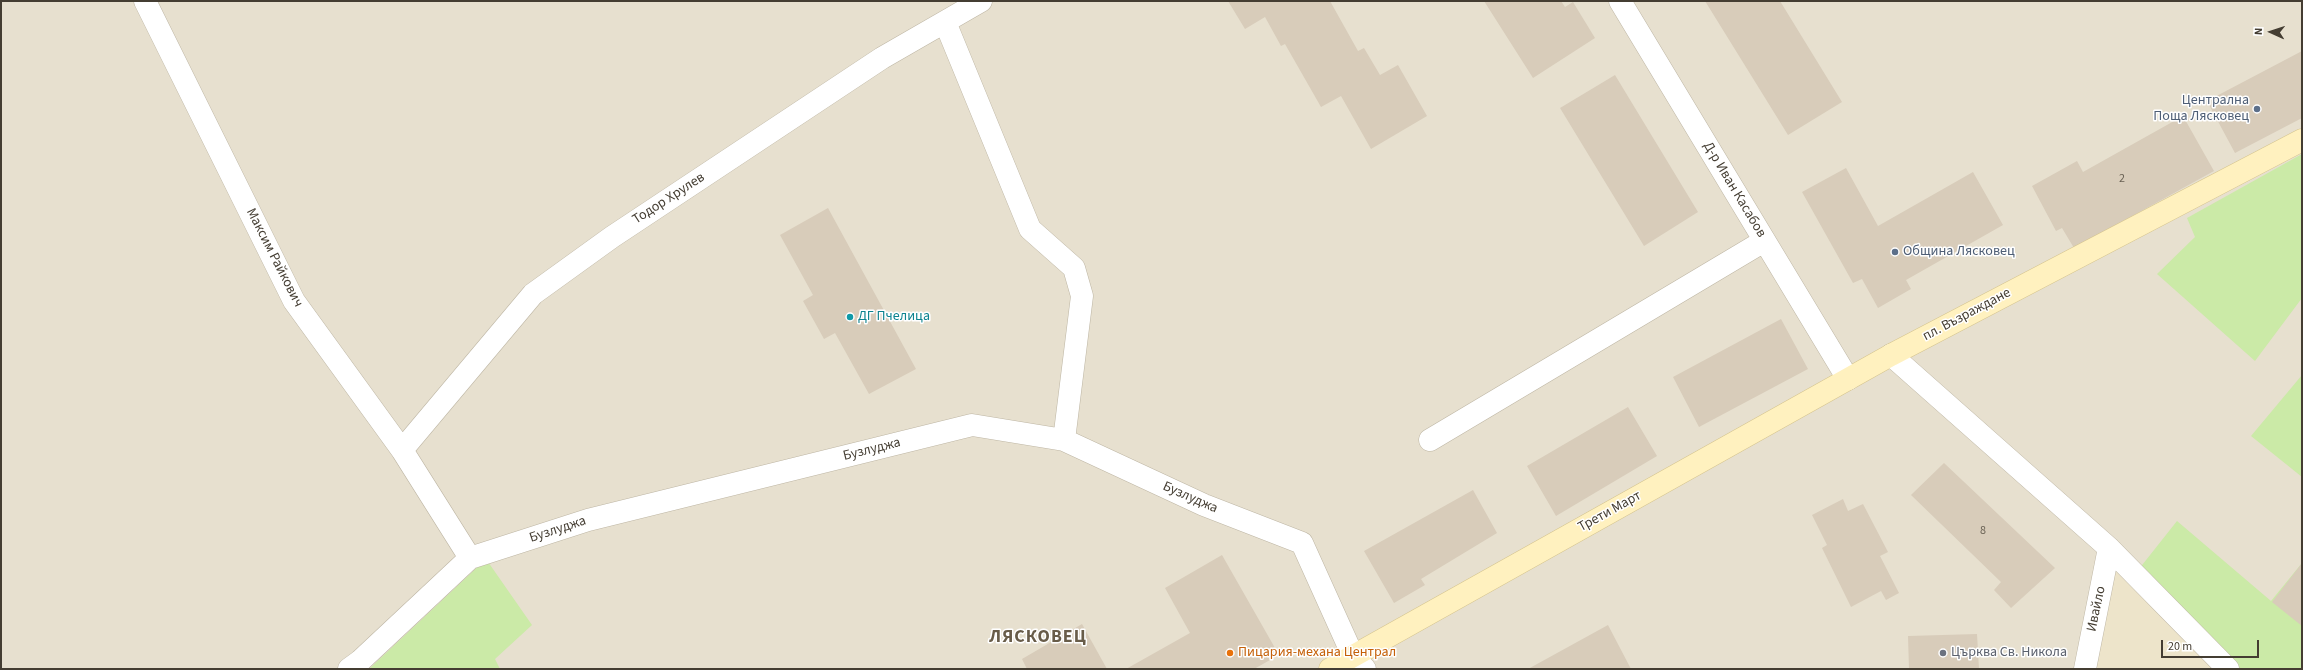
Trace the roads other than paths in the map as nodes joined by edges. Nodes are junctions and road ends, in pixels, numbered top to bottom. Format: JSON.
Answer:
{"nodes":[{"id":1,"x":145,"y":1,"type":"edge"},
{"id":2,"x":981,"y":1,"type":"edge"},
{"id":3,"x":1620,"y":1,"type":"edge"},
{"id":4,"x":945,"y":22,"type":"junction"},
{"id":5,"x":2302,"y":140,"type":"edge"},
{"id":6,"x":1764,"y":241,"type":"junction"},
{"id":7,"x":1891,"y":355,"type":"junction"},
{"id":8,"x":1848,"y":379,"type":"junction"},
{"id":9,"x":1064,"y":440,"type":"junction"},
{"id":10,"x":1430,"y":440,"type":"dead end"},
{"id":11,"x":402,"y":450,"type":"junction"},
{"id":12,"x":2109,"y":548,"type":"junction"},
{"id":13,"x":470,"y":558,"type":"junction"},
{"id":14,"x":1359,"y":662,"type":"edge"},
{"id":15,"x":349,"y":669,"type":"edge"},
{"id":16,"x":1330,"y":669,"type":"edge"},
{"id":17,"x":2085,"y":669,"type":"edge"},
{"id":18,"x":2228,"y":669,"type":"edge"}],
"edges":[{"from":1,"to":11,"type":"street","name":"Максим Райкович"},
{"from":2,"to":4,"type":"street","name":"Тодор Хрулев"},
{"from":3,"to":6,"type":"street","name":"Д-р Иван Касабов"},
{"from":4,"to":9,"type":"street"},
{"from":4,"to":11,"type":"street","name":"Тодор Хрулев"},
{"from":5,"to":7,"type":"street","name":"пл. Възраждане"},
{"from":6,"to":8,"type":"street","name":"Д-р Иван Касабов"},
{"from":6,"to":10,"type":"street"},
{"from":7,"to":8,"type":"street","name":"Трети Март"},
{"from":7,"to":12,"type":"street"},
{"from":8,"to":14,"type":"street","name":"Трети Март"},
{"from":9,"to":13,"type":"street","name":"Бузлуджа"},
{"from":9,"to":14,"type":"street","name":"Бузлуджа"},
{"from":11,"to":13,"type":"street","name":"Максим Райкович"},
{"from":12,"to":17,"type":"street","name":"Ивайло"},
{"from":12,"to":18,"type":"street"},
{"from":13,"to":15,"type":"street","name":"Бузлуджа"},
{"from":14,"to":16,"type":"street","name":"Трети Март"}]}
